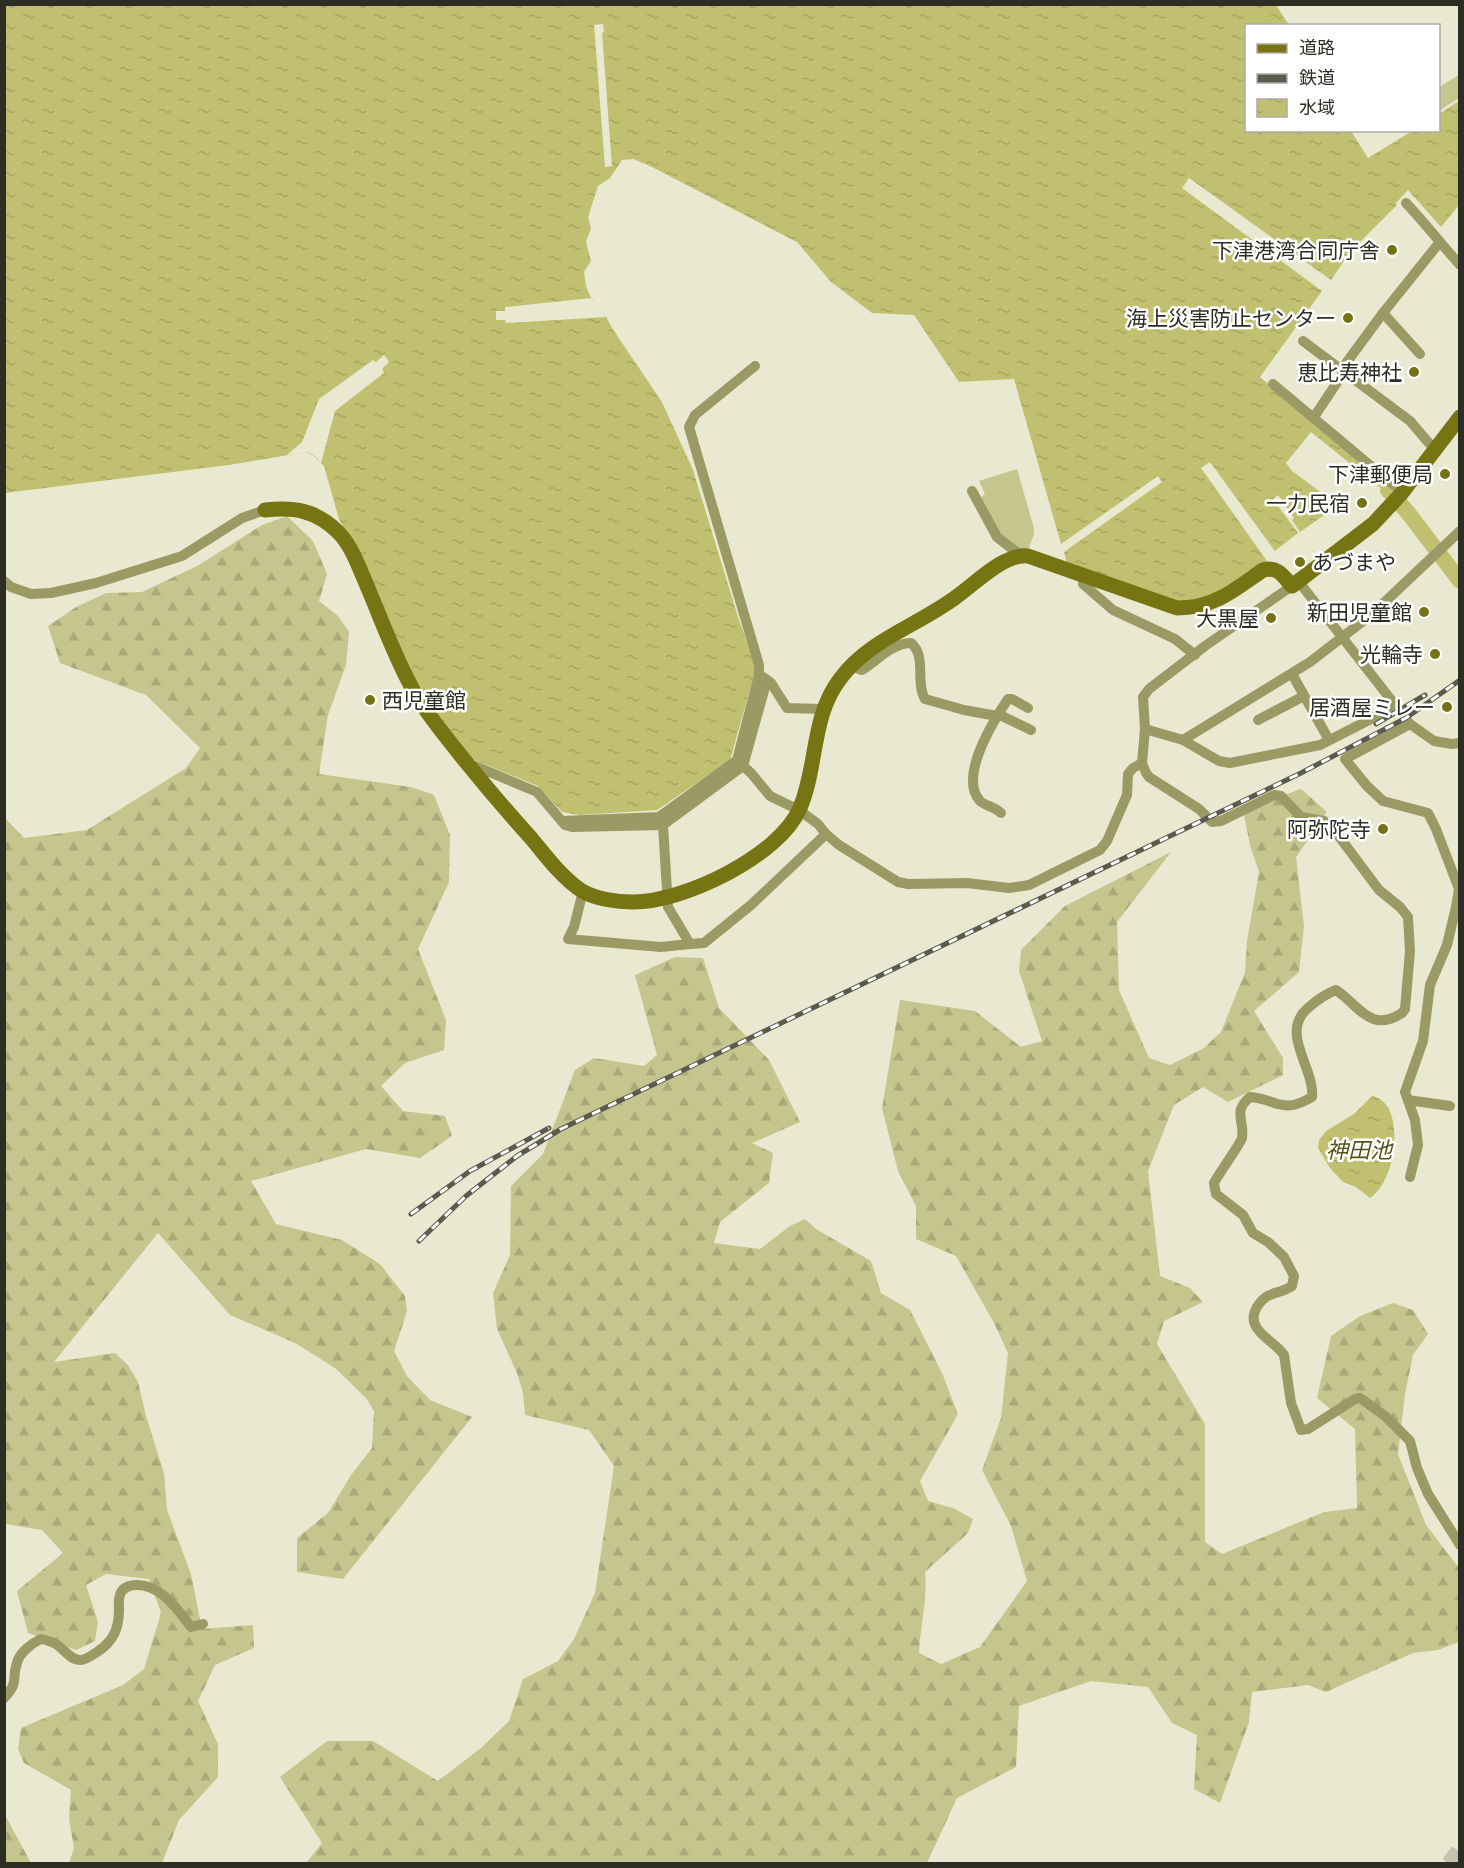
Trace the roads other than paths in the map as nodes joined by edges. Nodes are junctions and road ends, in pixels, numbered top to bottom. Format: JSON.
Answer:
{"nodes":[{"id":1,"x":1406,"y":202,"type":"dead end"},
{"id":2,"x":1439,"y":243,"type":"junction"},
{"id":3,"x":1460,"y":265,"type":"edge"},
{"id":4,"x":1383,"y":313,"type":"junction"},
{"id":5,"x":1302,"y":342,"type":"dead end"},
{"id":6,"x":1420,"y":354,"type":"dead end"},
{"id":7,"x":755,"y":366,"type":"dead end"},
{"id":8,"x":1342,"y":371,"type":"junction"},
{"id":9,"x":1273,"y":384,"type":"dead end"},
{"id":10,"x":1314,"y":417,"type":"junction"},
{"id":11,"x":1460,"y":417,"type":"edge"},
{"id":12,"x":1434,"y":449,"type":"junction"},
{"id":13,"x":972,"y":491,"type":"dead end"},
{"id":14,"x":1399,"y":496,"type":"junction"},
{"id":15,"x":265,"y":510,"type":"joint"},
{"id":16,"x":1460,"y":531,"type":"edge"},
{"id":17,"x":1020,"y":555,"type":"junction"},
{"id":18,"x":1084,"y":576,"type":"junction"},
{"id":19,"x":4,"y":580,"type":"edge"},
{"id":20,"x":1295,"y":584,"type":"junction"},
{"id":21,"x":1342,"y":636,"type":"junction"},
{"id":22,"x":1195,"y":655,"type":"junction"},
{"id":23,"x":851,"y":666,"type":"junction"},
{"id":24,"x":1292,"y":674,"type":"junction"},
{"id":25,"x":763,"y":677,"type":"junction"},
{"id":26,"x":1304,"y":696,"type":"junction"},
{"id":27,"x":1395,"y":704,"type":"junction"},
{"id":28,"x":1028,"y":708,"type":"dead end"},
{"id":29,"x":822,"y":709,"type":"junction"},
{"id":30,"x":998,"y":715,"type":"junction"},
{"id":31,"x":1258,"y":720,"type":"dead end"},
{"id":32,"x":1410,"y":724,"type":"junction"},
{"id":33,"x":1145,"y":729,"type":"junction"},
{"id":34,"x":1031,"y":730,"type":"dead end"},
{"id":35,"x":1183,"y":740,"type":"junction"},
{"id":36,"x":1329,"y":740,"type":"junction"},
{"id":37,"x":1460,"y":743,"type":"edge"},
{"id":38,"x":1142,"y":763,"type":"junction"},
{"id":39,"x":743,"y":766,"type":"junction"},
{"id":40,"x":470,"y":768,"type":"junction"},
{"id":41,"x":799,"y":810,"type":"junction"},
{"id":42,"x":1001,"y":813,"type":"dead end"},
{"id":43,"x":561,"y":821,"type":"junction"},
{"id":44,"x":663,"y":825,"type":"junction"},
{"id":45,"x":825,"y":834,"type":"junction"},
{"id":46,"x":583,"y":891,"type":"junction"},
{"id":47,"x":668,"y":897,"type":"junction"},
{"id":48,"x":1458,"y":908,"type":"edge"},
{"id":49,"x":690,"y":944,"type":"junction"},
{"id":50,"x":1408,"y":1100,"type":"junction"},
{"id":51,"x":1450,"y":1106,"type":"dead end"},
{"id":52,"x":1410,"y":1177,"type":"dead end"},
{"id":53,"x":1460,"y":1545,"type":"edge"},
{"id":54,"x":203,"y":1624,"type":"dead end"},
{"id":55,"x":4,"y":1698,"type":"edge"}],
"edges":[{"from":1,"to":2,"type":"street"},
{"from":2,"to":3,"type":"street"},
{"from":2,"to":4,"type":"street"},
{"from":4,"to":6,"type":"street"},
{"from":4,"to":8,"type":"street"},
{"from":5,"to":8,"type":"street"},
{"from":7,"to":25,"type":"street"},
{"from":8,"to":10,"type":"street"},
{"from":8,"to":12,"type":"street"},
{"from":9,"to":10,"type":"street"},
{"from":10,"to":14,"type":"street"},
{"from":11,"to":12,"type":"main road"},
{"from":12,"to":14,"type":"main road"},
{"from":13,"to":17,"type":"street"},
{"from":14,"to":20,"type":"main road"},
{"from":15,"to":19,"type":"street"},
{"from":15,"to":40,"type":"main road"},
{"from":16,"to":21,"type":"street"},
{"from":17,"to":18,"type":"main road"},
{"from":17,"to":23,"type":"main road"},
{"from":18,"to":20,"type":"main road"},
{"from":18,"to":22,"type":"street"},
{"from":20,"to":21,"type":"street"},
{"from":20,"to":22,"type":"street"},
{"from":21,"to":24,"type":"street"},
{"from":21,"to":27,"type":"street"},
{"from":22,"to":33,"type":"street"},
{"from":23,"to":29,"type":"main road"},
{"from":23,"to":30,"type":"street"},
{"from":24,"to":26,"type":"street"},
{"from":24,"to":35,"type":"street"},
{"from":25,"to":29,"type":"street"},
{"from":25,"to":39,"type":"street"},
{"from":25,"to":43,"type":"street"},
{"from":26,"to":31,"type":"street"},
{"from":26,"to":36,"type":"street"},
{"from":27,"to":32,"type":"street"},
{"from":27,"to":36,"type":"street"},
{"from":28,"to":30,"type":"street"},
{"from":29,"to":41,"type":"main road"},
{"from":30,"to":34,"type":"street"},
{"from":30,"to":42,"type":"street"},
{"from":32,"to":37,"type":"street"},
{"from":32,"to":48,"type":"street"},
{"from":33,"to":35,"type":"street"},
{"from":33,"to":38,"type":"street"},
{"from":35,"to":36,"type":"street"},
{"from":38,"to":45,"type":"street"},
{"from":38,"to":53,"type":"street"},
{"from":39,"to":41,"type":"street"},
{"from":39,"to":44,"type":"street"},
{"from":40,"to":43,"type":"street"},
{"from":40,"to":46,"type":"main road"},
{"from":41,"to":45,"type":"street"},
{"from":41,"to":47,"type":"main road"},
{"from":43,"to":44,"type":"street"},
{"from":44,"to":47,"type":"street"},
{"from":45,"to":49,"type":"street"},
{"from":46,"to":47,"type":"main road"},
{"from":46,"to":49,"type":"street"},
{"from":47,"to":49,"type":"street"},
{"from":48,"to":50,"type":"street"},
{"from":50,"to":51,"type":"street"},
{"from":50,"to":52,"type":"street"},
{"from":54,"to":55,"type":"street"}]}
